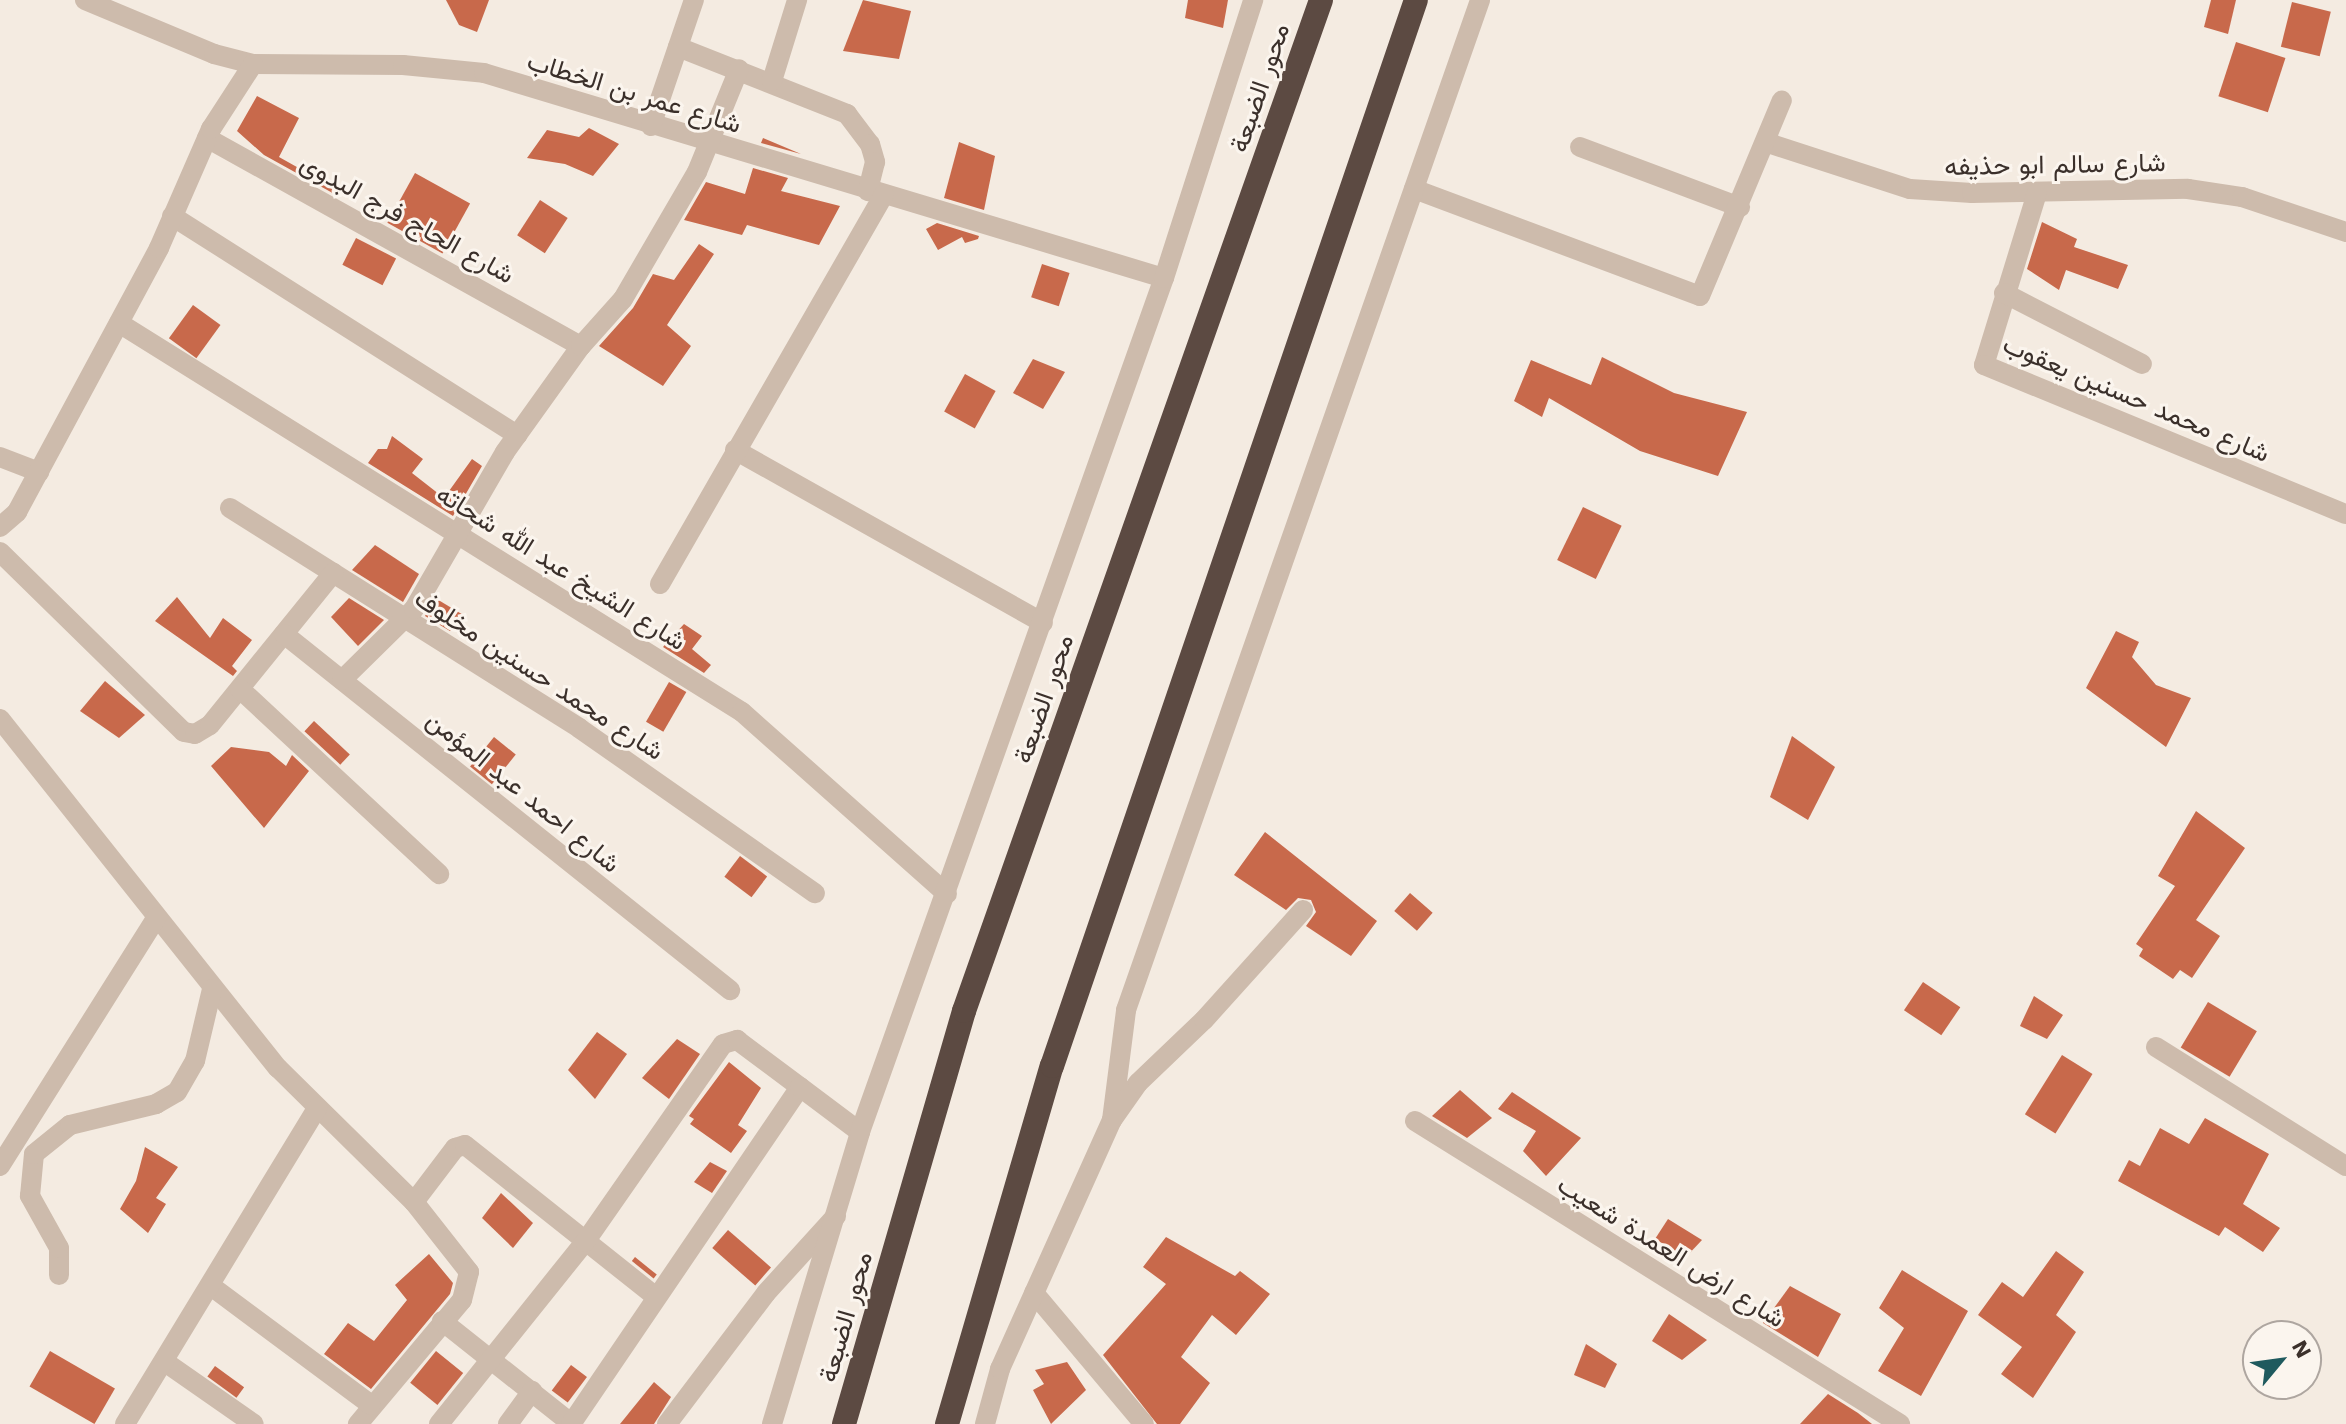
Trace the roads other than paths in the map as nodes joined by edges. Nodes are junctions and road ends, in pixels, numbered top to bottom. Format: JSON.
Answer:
{"nodes":[{"id":1,"x":85,"y":0,"type":"edge"},
{"id":2,"x":694,"y":0,"type":"edge"},
{"id":3,"x":797,"y":0,"type":"edge"},
{"id":4,"x":1253,"y":0,"type":"edge"},
{"id":5,"x":1321,"y":0,"type":"edge"},
{"id":6,"x":1416,"y":0,"type":"edge"},
{"id":7,"x":1480,"y":0,"type":"edge"},
{"id":8,"x":678,"y":47,"type":"junction"},
{"id":9,"x":253,"y":64,"type":"junction"},
{"id":10,"x":739,"y":69,"type":"junction"},
{"id":11,"x":772,"y":81,"type":"junction"},
{"id":12,"x":1782,"y":100,"type":"dead end"},
{"id":13,"x":651,"y":126,"type":"junction"},
{"id":14,"x":207,"y":138,"type":"junction"},
{"id":15,"x":1765,"y":142,"type":"junction"},
{"id":16,"x":709,"y":145,"type":"junction"},
{"id":17,"x":1580,"y":147,"type":"dead end"},
{"id":18,"x":1414,"y":189,"type":"junction"},
{"id":19,"x":876,"y":193,"type":"junction"},
{"id":20,"x":2037,"y":193,"type":"junction"},
{"id":21,"x":1740,"y":207,"type":"junction"},
{"id":22,"x":172,"y":216,"type":"junction"},
{"id":23,"x":2346,"y":232,"type":"edge"},
{"id":24,"x":1164,"y":278,"type":"junction"},
{"id":25,"x":2004,"y":293,"type":"junction"},
{"id":26,"x":119,"y":323,"type":"junction"},
{"id":27,"x":581,"y":346,"type":"junction"},
{"id":28,"x":2142,"y":364,"type":"dead end"},
{"id":29,"x":517,"y":435,"type":"junction"},
{"id":30,"x":735,"y":450,"type":"junction"},
{"id":31,"x":0,"y":457,"type":"edge"},
{"id":32,"x":39,"y":472,"type":"junction"},
{"id":33,"x":230,"y":508,"type":"dead end"},
{"id":34,"x":2346,"y":514,"type":"edge"},
{"id":35,"x":0,"y":527,"type":"edge"},
{"id":36,"x":457,"y":534,"type":"junction"},
{"id":37,"x":0,"y":552,"type":"edge"},
{"id":38,"x":333,"y":573,"type":"junction"},
{"id":39,"x":660,"y":584,"type":"dead end"},
{"id":40,"x":404,"y":617,"type":"junction"},
{"id":41,"x":1043,"y":623,"type":"junction"},
{"id":42,"x":284,"y":634,"type":"junction"},
{"id":43,"x":342,"y":680,"type":"junction"},
{"id":44,"x":240,"y":689,"type":"junction"},
{"id":45,"x":0,"y":719,"type":"edge"},
{"id":46,"x":439,"y":874,"type":"dead end"},
{"id":47,"x":815,"y":893,"type":"dead end"},
{"id":48,"x":947,"y":894,"type":"junction"},
{"id":49,"x":1303,"y":910,"type":"dead end"},
{"id":50,"x":157,"y":917,"type":"junction"},
{"id":51,"x":212,"y":989,"type":"junction"},
{"id":52,"x":730,"y":990,"type":"dead end"},
{"id":53,"x":2156,"y":1047,"type":"dead end"},
{"id":54,"x":800,"y":1087,"type":"junction"},
{"id":55,"x":317,"y":1108,"type":"junction"},
{"id":56,"x":1112,"y":1120,"type":"junction"},
{"id":57,"x":1415,"y":1121,"type":"dead end"},
{"id":58,"x":860,"y":1132,"type":"junction"},
{"id":59,"x":0,"y":1166,"type":"edge"},
{"id":60,"x":2346,"y":1166,"type":"edge"},
{"id":61,"x":414,"y":1202,"type":"junction"},
{"id":62,"x":838,"y":1213,"type":"junction"},
{"id":63,"x":585,"y":1242,"type":"junction"},
{"id":64,"x":59,"y":1275,"type":"dead end"},
{"id":65,"x":211,"y":1286,"type":"junction"},
{"id":66,"x":1034,"y":1293,"type":"junction"},
{"id":67,"x":655,"y":1296,"type":"junction"},
{"id":68,"x":442,"y":1321,"type":"junction"},
{"id":69,"x":491,"y":1357,"type":"junction"},
{"id":70,"x":165,"y":1362,"type":"junction"},
{"id":71,"x":532,"y":1391,"type":"junction"},
{"id":72,"x":371,"y":1405,"type":"junction"},
{"id":73,"x":1871,"y":1417,"type":"edge"},
{"id":74,"x":125,"y":1424,"type":"edge"},
{"id":75,"x":254,"y":1424,"type":"edge"},
{"id":76,"x":358,"y":1424,"type":"edge"},
{"id":77,"x":439,"y":1424,"type":"edge"},
{"id":78,"x":508,"y":1424,"type":"edge"},
{"id":79,"x":572,"y":1424,"type":"edge"},
{"id":80,"x":667,"y":1424,"type":"edge"},
{"id":81,"x":772,"y":1424,"type":"edge"},
{"id":82,"x":844,"y":1424,"type":"edge"},
{"id":83,"x":947,"y":1424,"type":"edge"},
{"id":84,"x":985,"y":1424,"type":"edge"},
{"id":85,"x":1144,"y":1424,"type":"edge"},
{"id":86,"x":1900,"y":1424,"type":"edge"}],
"edges":[{"from":1,"to":9,"type":"street","name":"شارع عمر بن الخطاب"},
{"from":2,"to":8,"type":"street"},
{"from":3,"to":11,"type":"street"},
{"from":4,"to":24,"type":"street"},
{"from":5,"to":82,"type":"highway","name":"محور الضبعة"},
{"from":6,"to":83,"type":"highway"},
{"from":7,"to":18,"type":"street"},
{"from":8,"to":10,"type":"street"},
{"from":8,"to":13,"type":"street"},
{"from":9,"to":13,"type":"street","name":"شارع عمر بن الخطاب"},
{"from":9,"to":14,"type":"street"},
{"from":10,"to":11,"type":"street"},
{"from":10,"to":16,"type":"street"},
{"from":11,"to":19,"type":"street"},
{"from":12,"to":15,"type":"street"},
{"from":13,"to":16,"type":"street","name":"شارع عمر بن الخطاب"},
{"from":14,"to":22,"type":"street"},
{"from":14,"to":27,"type":"street","name":"شارع الحاج فرج البدوى"},
{"from":15,"to":20,"type":"street","name":"شارع سالم ابو حذيفه"},
{"from":15,"to":21,"type":"street"},
{"from":16,"to":19,"type":"street","name":"شارع عمر بن الخطاب"},
{"from":16,"to":27,"type":"street"},
{"from":17,"to":21,"type":"street"},
{"from":18,"to":21,"type":"street"},
{"from":18,"to":56,"type":"street"},
{"from":19,"to":24,"type":"street","name":"شارع عمر بن الخطاب"},
{"from":19,"to":30,"type":"street"},
{"from":20,"to":23,"type":"street","name":"شارع سالم ابو حذيفه"},
{"from":20,"to":25,"type":"street","name":"شارع محمد حسنين يعقوب"},
{"from":22,"to":26,"type":"street"},
{"from":22,"to":29,"type":"street"},
{"from":24,"to":41,"type":"street"},
{"from":25,"to":28,"type":"street"},
{"from":25,"to":34,"type":"street","name":"شارع محمد حسنين يعقوب"},
{"from":26,"to":32,"type":"street"},
{"from":26,"to":36,"type":"street","name":"شارع الشيخ عبد الله شحاته"},
{"from":27,"to":29,"type":"street"},
{"from":29,"to":36,"type":"street"},
{"from":30,"to":39,"type":"street"},
{"from":30,"to":41,"type":"street"},
{"from":31,"to":32,"type":"street"},
{"from":32,"to":35,"type":"street"},
{"from":33,"to":38,"type":"street","name":"شارع محمد حسنين مخلوف"},
{"from":36,"to":40,"type":"street"},
{"from":36,"to":48,"type":"street","name":"شارع الشيخ عبد الله شحاته"},
{"from":37,"to":44,"type":"street"},
{"from":38,"to":40,"type":"street","name":"شارع محمد حسنين مخلوف"},
{"from":38,"to":42,"type":"street"},
{"from":40,"to":43,"type":"street"},
{"from":40,"to":47,"type":"street","name":"شارع محمد حسنين مخلوف"},
{"from":41,"to":48,"type":"street"},
{"from":42,"to":43,"type":"street","name":"شارع احمد عبد المؤمن"},
{"from":42,"to":44,"type":"street"},
{"from":43,"to":52,"type":"street","name":"شارع احمد عبد المؤمن"},
{"from":44,"to":46,"type":"street"},
{"from":45,"to":50,"type":"street"},
{"from":48,"to":58,"type":"street"},
{"from":49,"to":56,"type":"street"},
{"from":50,"to":51,"type":"street"},
{"from":50,"to":59,"type":"street"},
{"from":51,"to":55,"type":"street"},
{"from":51,"to":64,"type":"street"},
{"from":53,"to":60,"type":"street"},
{"from":54,"to":58,"type":"street"},
{"from":54,"to":63,"type":"street"},
{"from":54,"to":67,"type":"street"},
{"from":55,"to":61,"type":"street"},
{"from":55,"to":65,"type":"street"},
{"from":56,"to":66,"type":"street"},
{"from":57,"to":73,"type":"street","name":"شارع ارض العمدة شعيب"},
{"from":58,"to":62,"type":"street"},
{"from":61,"to":63,"type":"street"},
{"from":61,"to":68,"type":"street"},
{"from":62,"to":80,"type":"street"},
{"from":62,"to":81,"type":"street"},
{"from":63,"to":67,"type":"street"},
{"from":63,"to":69,"type":"street"},
{"from":65,"to":70,"type":"street"},
{"from":65,"to":72,"type":"street"},
{"from":66,"to":84,"type":"street"},
{"from":66,"to":85,"type":"street"},
{"from":67,"to":79,"type":"street"},
{"from":68,"to":69,"type":"street"},
{"from":68,"to":72,"type":"street"},
{"from":69,"to":71,"type":"street"},
{"from":69,"to":77,"type":"street"},
{"from":70,"to":74,"type":"street"},
{"from":70,"to":75,"type":"street"},
{"from":71,"to":78,"type":"street"},
{"from":71,"to":79,"type":"street"},
{"from":72,"to":76,"type":"street"},
{"from":73,"to":86,"type":"street","name":"شارع ارض العمدة شعيب"}]}
